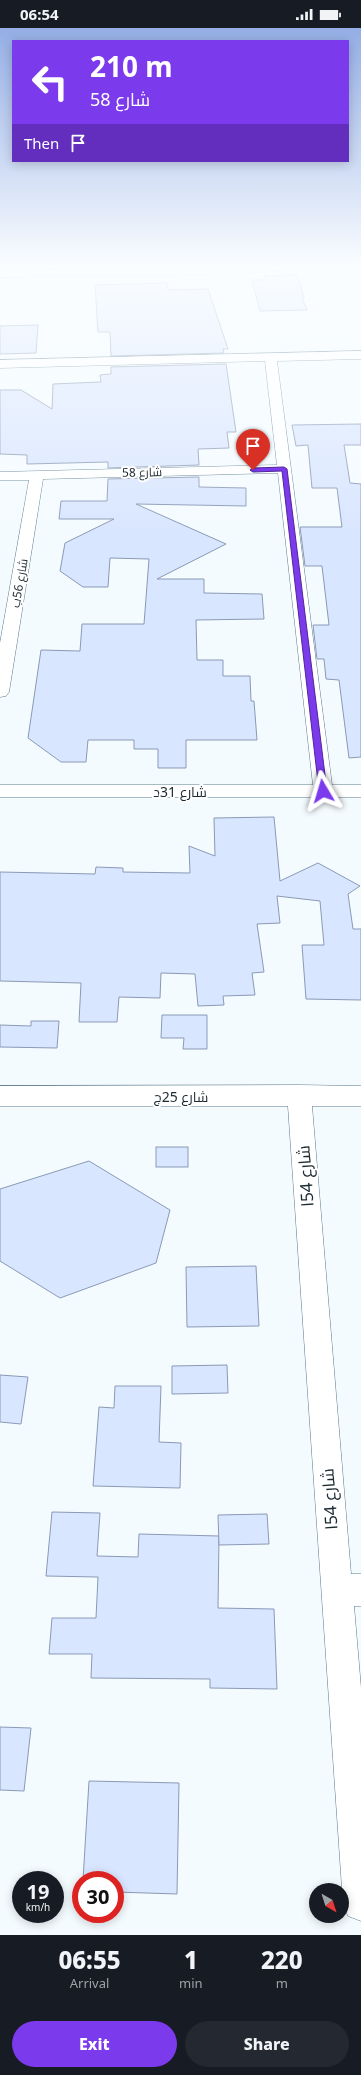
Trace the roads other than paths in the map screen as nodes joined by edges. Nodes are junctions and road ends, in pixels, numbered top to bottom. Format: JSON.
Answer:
{"nodes":[{"id":1,"x":361,"y":355,"type":"edge"},
{"id":2,"x":271,"y":358,"type":"junction"},
{"id":3,"x":0,"y":364,"type":"edge"},
{"id":4,"x":284,"y":469,"type":"junction"},
{"id":5,"x":37,"y":475,"type":"junction"},
{"id":6,"x":0,"y":476,"type":"edge"},
{"id":7,"x":0,"y":692,"type":"edge"},
{"id":8,"x":0,"y":791,"type":"edge"},
{"id":9,"x":323,"y":791,"type":"junction"},
{"id":10,"x":361,"y":791,"type":"edge"},
{"id":11,"x":299,"y":1095,"type":"junction"},
{"id":12,"x":0,"y":1096,"type":"edge"},
{"id":13,"x":361,"y":1096,"type":"edge"},
{"id":14,"x":349,"y":1590,"type":"edge"},
{"id":15,"x":361,"y":1903,"type":"edge"}],
"edges":[{"from":1,"to":2,"type":"street"},
{"from":2,"to":3,"type":"street"},
{"from":2,"to":4,"type":"street"},
{"from":4,"to":5,"type":"street","name":"شارع 58"},
{"from":4,"to":9,"type":"street"},
{"from":5,"to":6,"type":"street","name":"شارع 58"},
{"from":5,"to":7,"type":"street","name":"شارع 56ب"},
{"from":8,"to":9,"type":"street","name":"شارع 31د"},
{"from":9,"to":10,"type":"street","name":"شارع 31د"},
{"from":11,"to":12,"type":"street","name":"شارع 25ج"},
{"from":11,"to":13,"type":"street","name":"شارع 25ج"},
{"from":11,"to":14,"type":"street","name":"شارع 54ا"},
{"from":14,"to":15,"type":"street","name":"شارع 54ا"}]}
